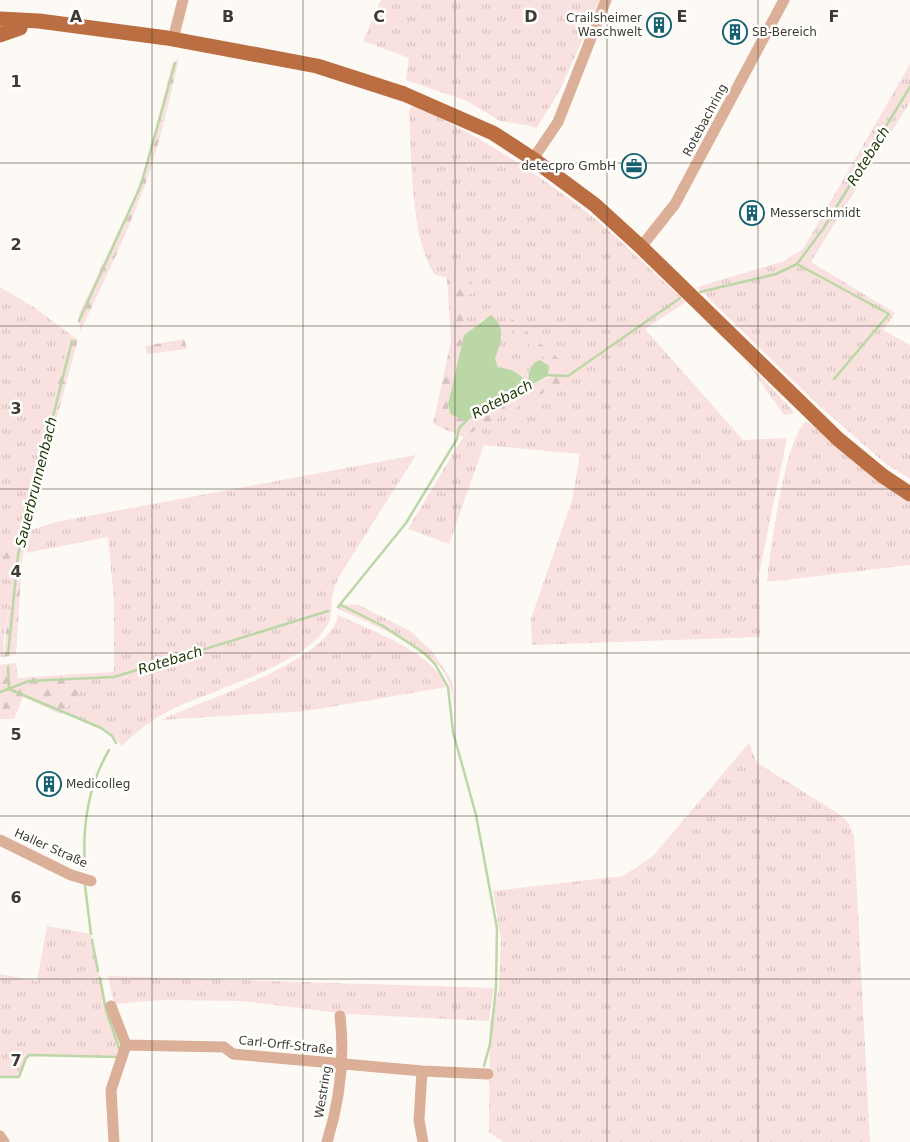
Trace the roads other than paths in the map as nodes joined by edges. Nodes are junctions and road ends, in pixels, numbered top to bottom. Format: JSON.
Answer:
{"nodes":[{"id":1,"x":183,"y":0,"type":"edge"},
{"id":2,"x":606,"y":0,"type":"edge"},
{"id":3,"x":784,"y":0,"type":"edge"},
{"id":4,"x":0,"y":19,"type":"edge"},
{"id":5,"x":59,"y":25,"type":"junction"},
{"id":6,"x":0,"y":27,"type":"edge"},
{"id":7,"x":20,"y":28,"type":"junction"},
{"id":8,"x":0,"y":35,"type":"edge"},
{"id":9,"x":173,"y":39,"type":"junction"},
{"id":10,"x":533,"y":159,"type":"junction"},
{"id":11,"x":641,"y":247,"type":"junction"},
{"id":12,"x":910,"y":494,"type":"edge"},
{"id":13,"x":0,"y":840,"type":"edge"},
{"id":14,"x":91,"y":881,"type":"dead end"},
{"id":15,"x":111,"y":1006,"type":"dead end"},
{"id":16,"x":340,"y":1016,"type":"dead end"},
{"id":17,"x":126,"y":1045,"type":"junction"},
{"id":18,"x":342,"y":1064,"type":"junction"},
{"id":19,"x":422,"y":1071,"type":"junction"},
{"id":20,"x":488,"y":1074,"type":"dead end"},
{"id":21,"x":0,"y":1136,"type":"edge"},
{"id":22,"x":4,"y":1142,"type":"edge"},
{"id":23,"x":114,"y":1142,"type":"edge"},
{"id":24,"x":327,"y":1142,"type":"edge"},
{"id":25,"x":423,"y":1142,"type":"edge"}],
"edges":[{"from":1,"to":9,"type":"street"},
{"from":2,"to":10,"type":"street"},
{"from":3,"to":11,"type":"street","name":"Rotebachring"},
{"from":4,"to":5,"type":"main road"},
{"from":5,"to":7,"type":"main road"},
{"from":5,"to":9,"type":"main road"},
{"from":6,"to":7,"type":"main road"},
{"from":7,"to":8,"type":"main road"},
{"from":9,"to":10,"type":"main road"},
{"from":10,"to":11,"type":"main road"},
{"from":11,"to":12,"type":"main road"},
{"from":13,"to":14,"type":"street","name":"Haller Straße"},
{"from":15,"to":17,"type":"street"},
{"from":16,"to":18,"type":"street","name":"Westring"},
{"from":17,"to":18,"type":"street","name":"Carl-Orff-Straße"},
{"from":17,"to":23,"type":"street"},
{"from":18,"to":19,"type":"street","name":"Carl-Orff-Straße"},
{"from":18,"to":24,"type":"street","name":"Westring"},
{"from":19,"to":20,"type":"street","name":"Carl-Orff-Straße"},
{"from":19,"to":25,"type":"street"},
{"from":21,"to":22,"type":"street"}]}
